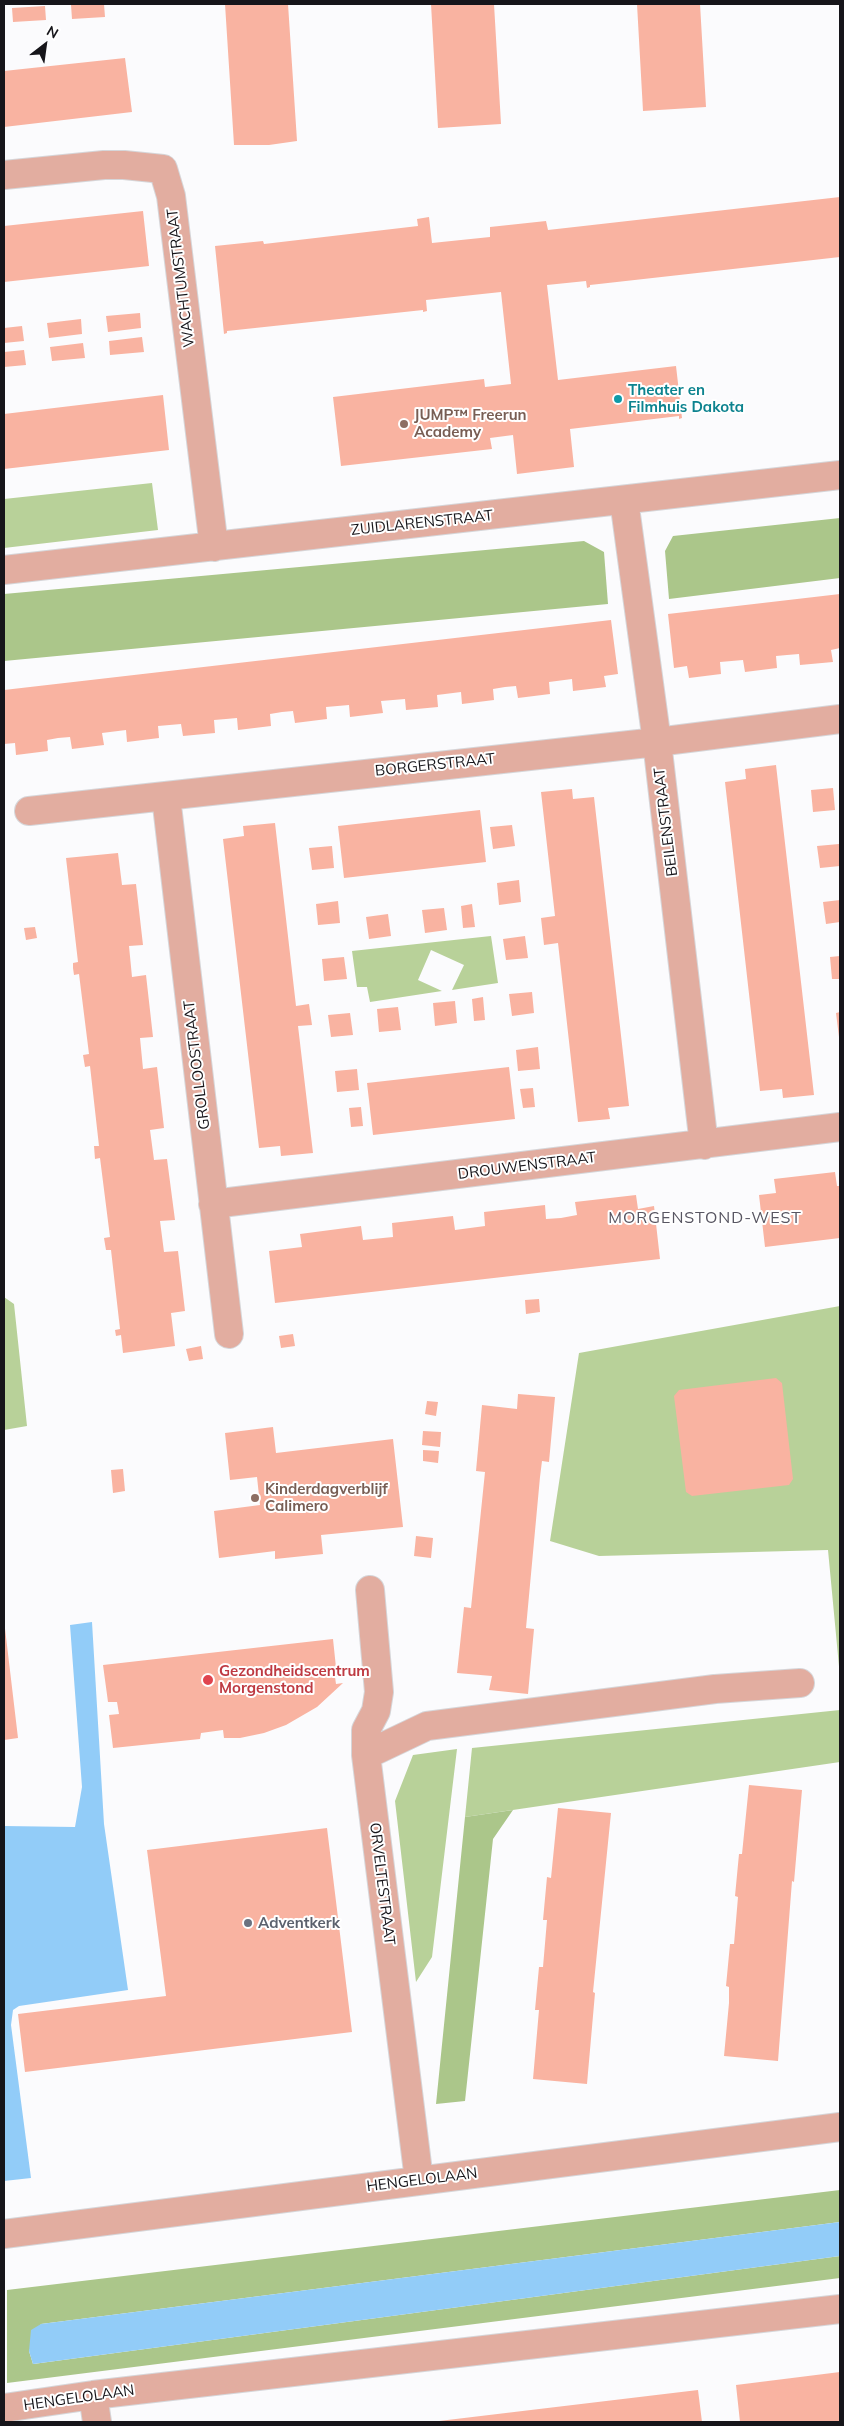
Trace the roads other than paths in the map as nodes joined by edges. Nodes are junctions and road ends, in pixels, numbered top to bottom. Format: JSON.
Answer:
{"nodes":[{"id":1,"x":4,"y":175,"type":"edge"},
{"id":2,"x":840,"y":475,"type":"edge"},
{"id":3,"x":624,"y":500,"type":"junction"},
{"id":4,"x":214,"y":547,"type":"junction"},
{"id":5,"x":4,"y":570,"type":"edge"},
{"id":6,"x":840,"y":719,"type":"edge"},
{"id":7,"x":657,"y":742,"type":"junction"},
{"id":8,"x":166,"y":797,"type":"junction"},
{"id":9,"x":29,"y":812,"type":"dead end"},
{"id":10,"x":840,"y":1127,"type":"edge"},
{"id":11,"x":704,"y":1144,"type":"junction"},
{"id":12,"x":213,"y":1204,"type":"junction"},
{"id":13,"x":229,"y":1334,"type":"dead end"},
{"id":14,"x":370,"y":1590,"type":"dead end"},
{"id":15,"x":800,"y":1683,"type":"dead end"},
{"id":16,"x":366,"y":1755,"type":"junction"},
{"id":17,"x":840,"y":2127,"type":"edge"},
{"id":18,"x":419,"y":2180,"type":"junction"},
{"id":19,"x":4,"y":2234,"type":"edge"},
{"id":20,"x":840,"y":2309,"type":"edge"},
{"id":21,"x":93,"y":2394,"type":"junction"},
{"id":22,"x":4,"y":2408,"type":"edge"},
{"id":23,"x":97,"y":2422,"type":"edge"}],
"edges":[{"from":1,"to":4,"type":"street","name":"WACHTUMSTRAAT"},
{"from":2,"to":3,"type":"street","name":"ZUIDLARENSTRAAT"},
{"from":3,"to":4,"type":"street","name":"ZUIDLARENSTRAAT"},
{"from":3,"to":7,"type":"street","name":"BEILENSTRAAT"},
{"from":4,"to":5,"type":"street","name":"ZUIDLARENSTRAAT"},
{"from":6,"to":7,"type":"street","name":"BORGERSTRAAT"},
{"from":7,"to":8,"type":"street","name":"BORGERSTRAAT"},
{"from":7,"to":11,"type":"street","name":"BEILENSTRAAT"},
{"from":8,"to":9,"type":"street","name":"BORGERSTRAAT"},
{"from":8,"to":12,"type":"street","name":"GROLLOOSTRAAT"},
{"from":10,"to":11,"type":"street","name":"DROUWENSTRAAT"},
{"from":11,"to":12,"type":"street","name":"DROUWENSTRAAT"},
{"from":12,"to":13,"type":"street","name":"GROLLOOSTRAAT"},
{"from":14,"to":16,"type":"street","name":"ORVELTESTRAAT"},
{"from":15,"to":16,"type":"street"},
{"from":16,"to":18,"type":"street","name":"ORVELTESTRAAT"},
{"from":17,"to":18,"type":"street","name":"HENGELOLAAN"},
{"from":18,"to":19,"type":"street","name":"HENGELOLAAN"},
{"from":20,"to":21,"type":"street","name":"HENGELOLAAN"},
{"from":21,"to":22,"type":"street","name":"HENGELOLAAN"},
{"from":21,"to":23,"type":"street"}]}
